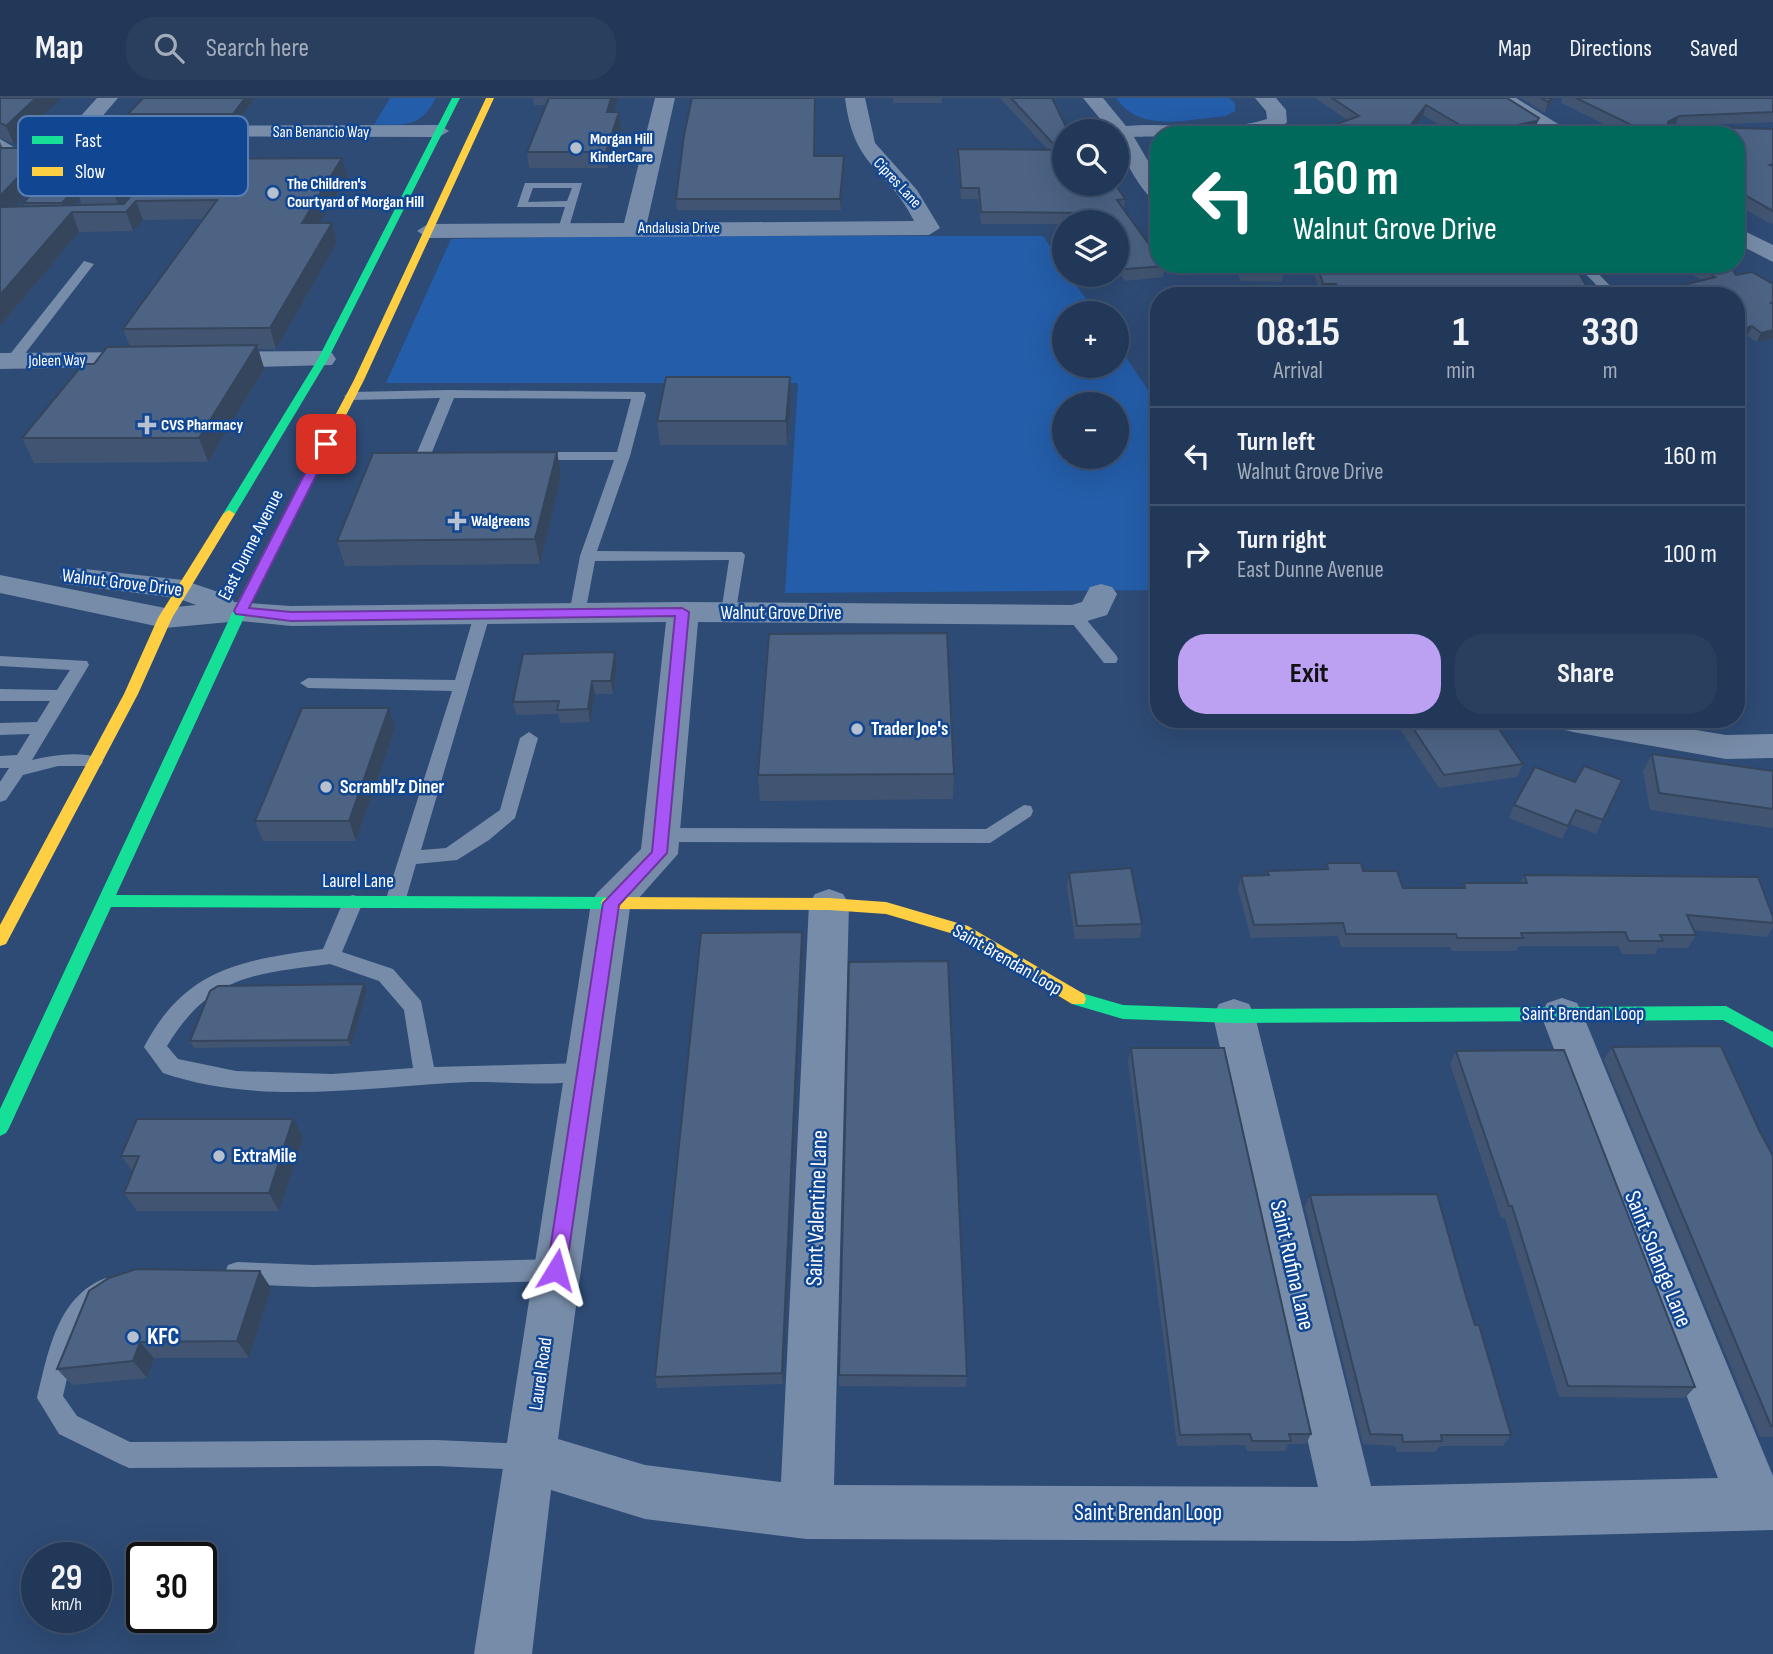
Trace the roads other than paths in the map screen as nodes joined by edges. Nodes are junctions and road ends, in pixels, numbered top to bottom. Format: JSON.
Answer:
{"nodes":[{"id":1,"x":108,"y":98,"type":"edge"},
{"id":2,"x":456,"y":98,"type":"edge"},
{"id":3,"x":665,"y":98,"type":"edge"},
{"id":4,"x":855,"y":98,"type":"edge"},
{"id":5,"x":1093,"y":98,"type":"edge"},
{"id":6,"x":1265,"y":98,"type":"edge"},
{"id":7,"x":1502,"y":98,"type":"edge"},
{"id":8,"x":487,"y":99,"type":"edge"},
{"id":9,"x":92,"y":116,"type":"edge"},
{"id":10,"x":1110,"y":119,"type":"edge"},
{"id":11,"x":1265,"y":126,"type":"edge"},
{"id":12,"x":1550,"y":126,"type":"edge"},
{"id":13,"x":1150,"y":130,"type":"edge"},
{"id":14,"x":439,"y":131,"type":"junction"},
{"id":15,"x":1129,"y":131,"type":"edge"},
{"id":16,"x":248,"y":135,"type":"edge"},
{"id":17,"x":0,"y":142,"type":"edge"},
{"id":18,"x":1129,"y":146,"type":"edge"},
{"id":19,"x":18,"y":156,"type":"edge"},
{"id":20,"x":1150,"y":181,"type":"edge"},
{"id":21,"x":410,"y":189,"type":"junction"},
{"id":22,"x":571,"y":204,"type":"junction"},
{"id":23,"x":929,"y":228,"type":"joint"},
{"id":24,"x":564,"y":229,"type":"junction"},
{"id":25,"x":634,"y":229,"type":"junction"},
{"id":26,"x":428,"y":231,"type":"junction"},
{"id":27,"x":1745,"y":239,"type":"edge"},
{"id":28,"x":1773,"y":255,"type":"edge"},
{"id":29,"x":88,"y":264,"type":"dead end"},
{"id":30,"x":1591,"y":273,"type":"edge"},
{"id":31,"x":1605,"y":287,"type":"edge"},
{"id":32,"x":386,"y":323,"type":"junction"},
{"id":33,"x":362,"y":334,"type":"dead end"},
{"id":34,"x":336,"y":359,"type":"junction"},
{"id":35,"x":6,"y":361,"type":"edge"},
{"id":36,"x":449,"y":394,"type":"junction"},
{"id":37,"x":351,"y":396,"type":"junction"},
{"id":38,"x":525,"y":456,"type":"edge"},
{"id":39,"x":623,"y":456,"type":"junction"},
{"id":40,"x":456,"y":457,"type":"edge"},
{"id":41,"x":588,"y":556,"type":"junction"},
{"id":42,"x":0,"y":568,"type":"edge"},
{"id":43,"x":0,"y":584,"type":"edge"},
{"id":44,"x":183,"y":589,"type":"junction"},
{"id":45,"x":1101,"y":594,"type":"dead end"},
{"id":46,"x":240,"y":611,"type":"junction"},
{"id":47,"x":682,"y":612,"type":"junction"},
{"id":48,"x":729,"y":613,"type":"junction"},
{"id":49,"x":577,"y":614,"type":"junction"},
{"id":50,"x":482,"y":615,"type":"junction"},
{"id":51,"x":1073,"y":615,"type":"junction"},
{"id":52,"x":165,"y":618,"type":"junction"},
{"id":53,"x":1110,"y":659,"type":"dead end"},
{"id":54,"x":0,"y":661,"type":"edge"},
{"id":55,"x":308,"y":683,"type":"dead end"},
{"id":56,"x":462,"y":686,"type":"junction"},
{"id":57,"x":0,"y":695,"type":"edge"},
{"id":58,"x":62,"y":696,"type":"junction"},
{"id":59,"x":42,"y":728,"type":"junction"},
{"id":60,"x":1614,"y":728,"type":"edge"},
{"id":61,"x":0,"y":729,"type":"edge"},
{"id":62,"x":529,"y":738,"type":"dead end"},
{"id":63,"x":1773,"y":746,"type":"edge"},
{"id":64,"x":94,"y":762,"type":"junction"},
{"id":65,"x":13,"y":764,"type":"edge"},
{"id":66,"x":0,"y":796,"type":"edge"},
{"id":67,"x":1024,"y":811,"type":"dead end"},
{"id":68,"x":661,"y":835,"type":"junction"},
{"id":69,"x":409,"y":857,"type":"junction"},
{"id":70,"x":105,"y":901,"type":"junction"},
{"id":71,"x":353,"y":902,"type":"junction"},
{"id":72,"x":395,"y":902,"type":"junction"},
{"id":73,"x":611,"y":903,"type":"junction"},
{"id":74,"x":829,"y":904,"type":"junction"},
{"id":75,"x":0,"y":940,"type":"edge"},
{"id":76,"x":330,"y":957,"type":"junction"},
{"id":77,"x":1562,"y":1015,"type":"junction"},
{"id":78,"x":1234,"y":1016,"type":"junction"},
{"id":79,"x":1773,"y":1041,"type":"edge"},
{"id":80,"x":586,"y":1072,"type":"junction"},
{"id":81,"x":425,"y":1076,"type":"junction"},
{"id":82,"x":0,"y":1128,"type":"edge"},
{"id":83,"x":556,"y":1270,"type":"junction"},
{"id":84,"x":209,"y":1272,"type":"edge"},
{"id":85,"x":126,"y":1280,"type":"edge"},
{"id":86,"x":529,"y":1457,"type":"junction"},
{"id":87,"x":1764,"y":1503,"type":"edge"},
{"id":88,"x":806,"y":1513,"type":"junction"},
{"id":89,"x":1352,"y":1514,"type":"junction"},
{"id":90,"x":503,"y":1654,"type":"edge"}],
"edges":[{"from":1,"to":9,"type":"street","name":"San Benancio Way"},
{"from":2,"to":14,"type":"main road","name":"East Dunne Avenue"},
{"from":3,"to":25,"type":"street"},
{"from":4,"to":23,"type":"street","name":"Cipres Lane"},
{"from":5,"to":10,"type":"street"},
{"from":6,"to":11,"type":"street"},
{"from":7,"to":12,"type":"street"},
{"from":8,"to":26,"type":"main road","name":"East Dunne Avenue"},
{"from":13,"to":15,"type":"street"},
{"from":14,"to":16,"type":"street","name":"San Benancio Way"},
{"from":14,"to":21,"type":"main road","name":"East Dunne Avenue"},
{"from":17,"to":19,"type":"lane"},
{"from":18,"to":20,"type":"street"},
{"from":21,"to":26,"type":"main road"},
{"from":21,"to":34,"type":"main road","name":"East Dunne Avenue"},
{"from":22,"to":22,"type":"lane"},
{"from":22,"to":24,"type":"lane"},
{"from":23,"to":25,"type":"street","name":"Andalusia Drive"},
{"from":24,"to":25,"type":"street","name":"Andalusia Drive"},
{"from":24,"to":26,"type":"street","name":"Andalusia Drive"},
{"from":26,"to":32,"type":"main road","name":"East Dunne Avenue"},
{"from":27,"to":28,"type":"street"},
{"from":29,"to":35,"type":"lane"},
{"from":30,"to":31,"type":"lane"},
{"from":32,"to":33,"type":"main road"},
{"from":32,"to":37,"type":"main road","name":"East Dunne Avenue"},
{"from":34,"to":35,"type":"street","name":"Joleen Way"},
{"from":34,"to":44,"type":"main road","name":"East Dunne Avenue"},
{"from":36,"to":37,"type":"lane"},
{"from":36,"to":39,"type":"lane"},
{"from":36,"to":40,"type":"lane"},
{"from":37,"to":46,"type":"main road","name":"East Dunne Avenue"},
{"from":38,"to":39,"type":"lane"},
{"from":39,"to":41,"type":"lane"},
{"from":41,"to":48,"type":"lane"},
{"from":41,"to":49,"type":"lane"},
{"from":42,"to":44,"type":"street","name":"Walnut Grove Drive"},
{"from":43,"to":52,"type":"street","name":"Walnut Grove Drive"},
{"from":44,"to":46,"type":"street","name":"Walnut Grove Drive"},
{"from":44,"to":52,"type":"main road","name":"East Dunne Avenue"},
{"from":45,"to":51,"type":"street"},
{"from":46,"to":50,"type":"street","name":"Walnut Grove Drive"},
{"from":46,"to":52,"type":"street","name":"Walnut Grove Drive"},
{"from":46,"to":70,"type":"main road","name":"East Dunne Avenue"},
{"from":47,"to":48,"type":"street","name":"Walnut Grove Drive"},
{"from":47,"to":49,"type":"street","name":"Walnut Grove Drive"},
{"from":47,"to":68,"type":"street"},
{"from":48,"to":51,"type":"street","name":"Walnut Grove Drive"},
{"from":49,"to":50,"type":"street","name":"Walnut Grove Drive"},
{"from":50,"to":56,"type":"lane"},
{"from":51,"to":53,"type":"lane"},
{"from":52,"to":64,"type":"main road","name":"East Dunne Avenue"},
{"from":54,"to":58,"type":"lane"},
{"from":55,"to":56,"type":"lane"},
{"from":56,"to":69,"type":"lane"},
{"from":57,"to":58,"type":"lane"},
{"from":58,"to":59,"type":"lane"},
{"from":59,"to":61,"type":"lane"},
{"from":59,"to":65,"type":"lane"},
{"from":60,"to":63,"type":"street"},
{"from":62,"to":69,"type":"lane"},
{"from":64,"to":65,"type":"lane"},
{"from":64,"to":75,"type":"main road","name":"East Dunne Avenue"},
{"from":65,"to":66,"type":"lane"},
{"from":67,"to":68,"type":"lane"},
{"from":68,"to":73,"type":"street"},
{"from":69,"to":72,"type":"lane"},
{"from":70,"to":71,"type":"main road","name":"Laurel Lane"},
{"from":70,"to":82,"type":"main road","name":"East Dunne Avenue"},
{"from":71,"to":72,"type":"main road","name":"Laurel Lane"},
{"from":71,"to":76,"type":"lane"},
{"from":72,"to":73,"type":"main road","name":"Laurel Lane"},
{"from":73,"to":74,"type":"main road","name":"Saint Brendan Loop"},
{"from":73,"to":80,"type":"street","name":"Laurel Road"},
{"from":74,"to":78,"type":"main road","name":"Saint Brendan Loop"},
{"from":74,"to":88,"type":"street","name":"Saint Valentine Lane"},
{"from":76,"to":81,"type":"lane"},
{"from":76,"to":81,"type":"lane"},
{"from":77,"to":78,"type":"main road","name":"Saint Brendan Loop"},
{"from":77,"to":79,"type":"main road","name":"Saint Brendan Loop"},
{"from":77,"to":87,"type":"street","name":"Saint Solange Lane"},
{"from":78,"to":89,"type":"street","name":"Saint Rufina Lane"},
{"from":80,"to":81,"type":"lane"},
{"from":80,"to":83,"type":"street","name":"Laurel Road"},
{"from":83,"to":84,"type":"lane"},
{"from":83,"to":86,"type":"street","name":"Laurel Road"},
{"from":85,"to":86,"type":"lane"},
{"from":86,"to":88,"type":"street","name":"Saint Brendan Loop"},
{"from":86,"to":90,"type":"street","name":"Laurel Road"},
{"from":87,"to":89,"type":"street","name":"Saint Brendan Loop"},
{"from":88,"to":89,"type":"street","name":"Saint Brendan Loop"}]}
